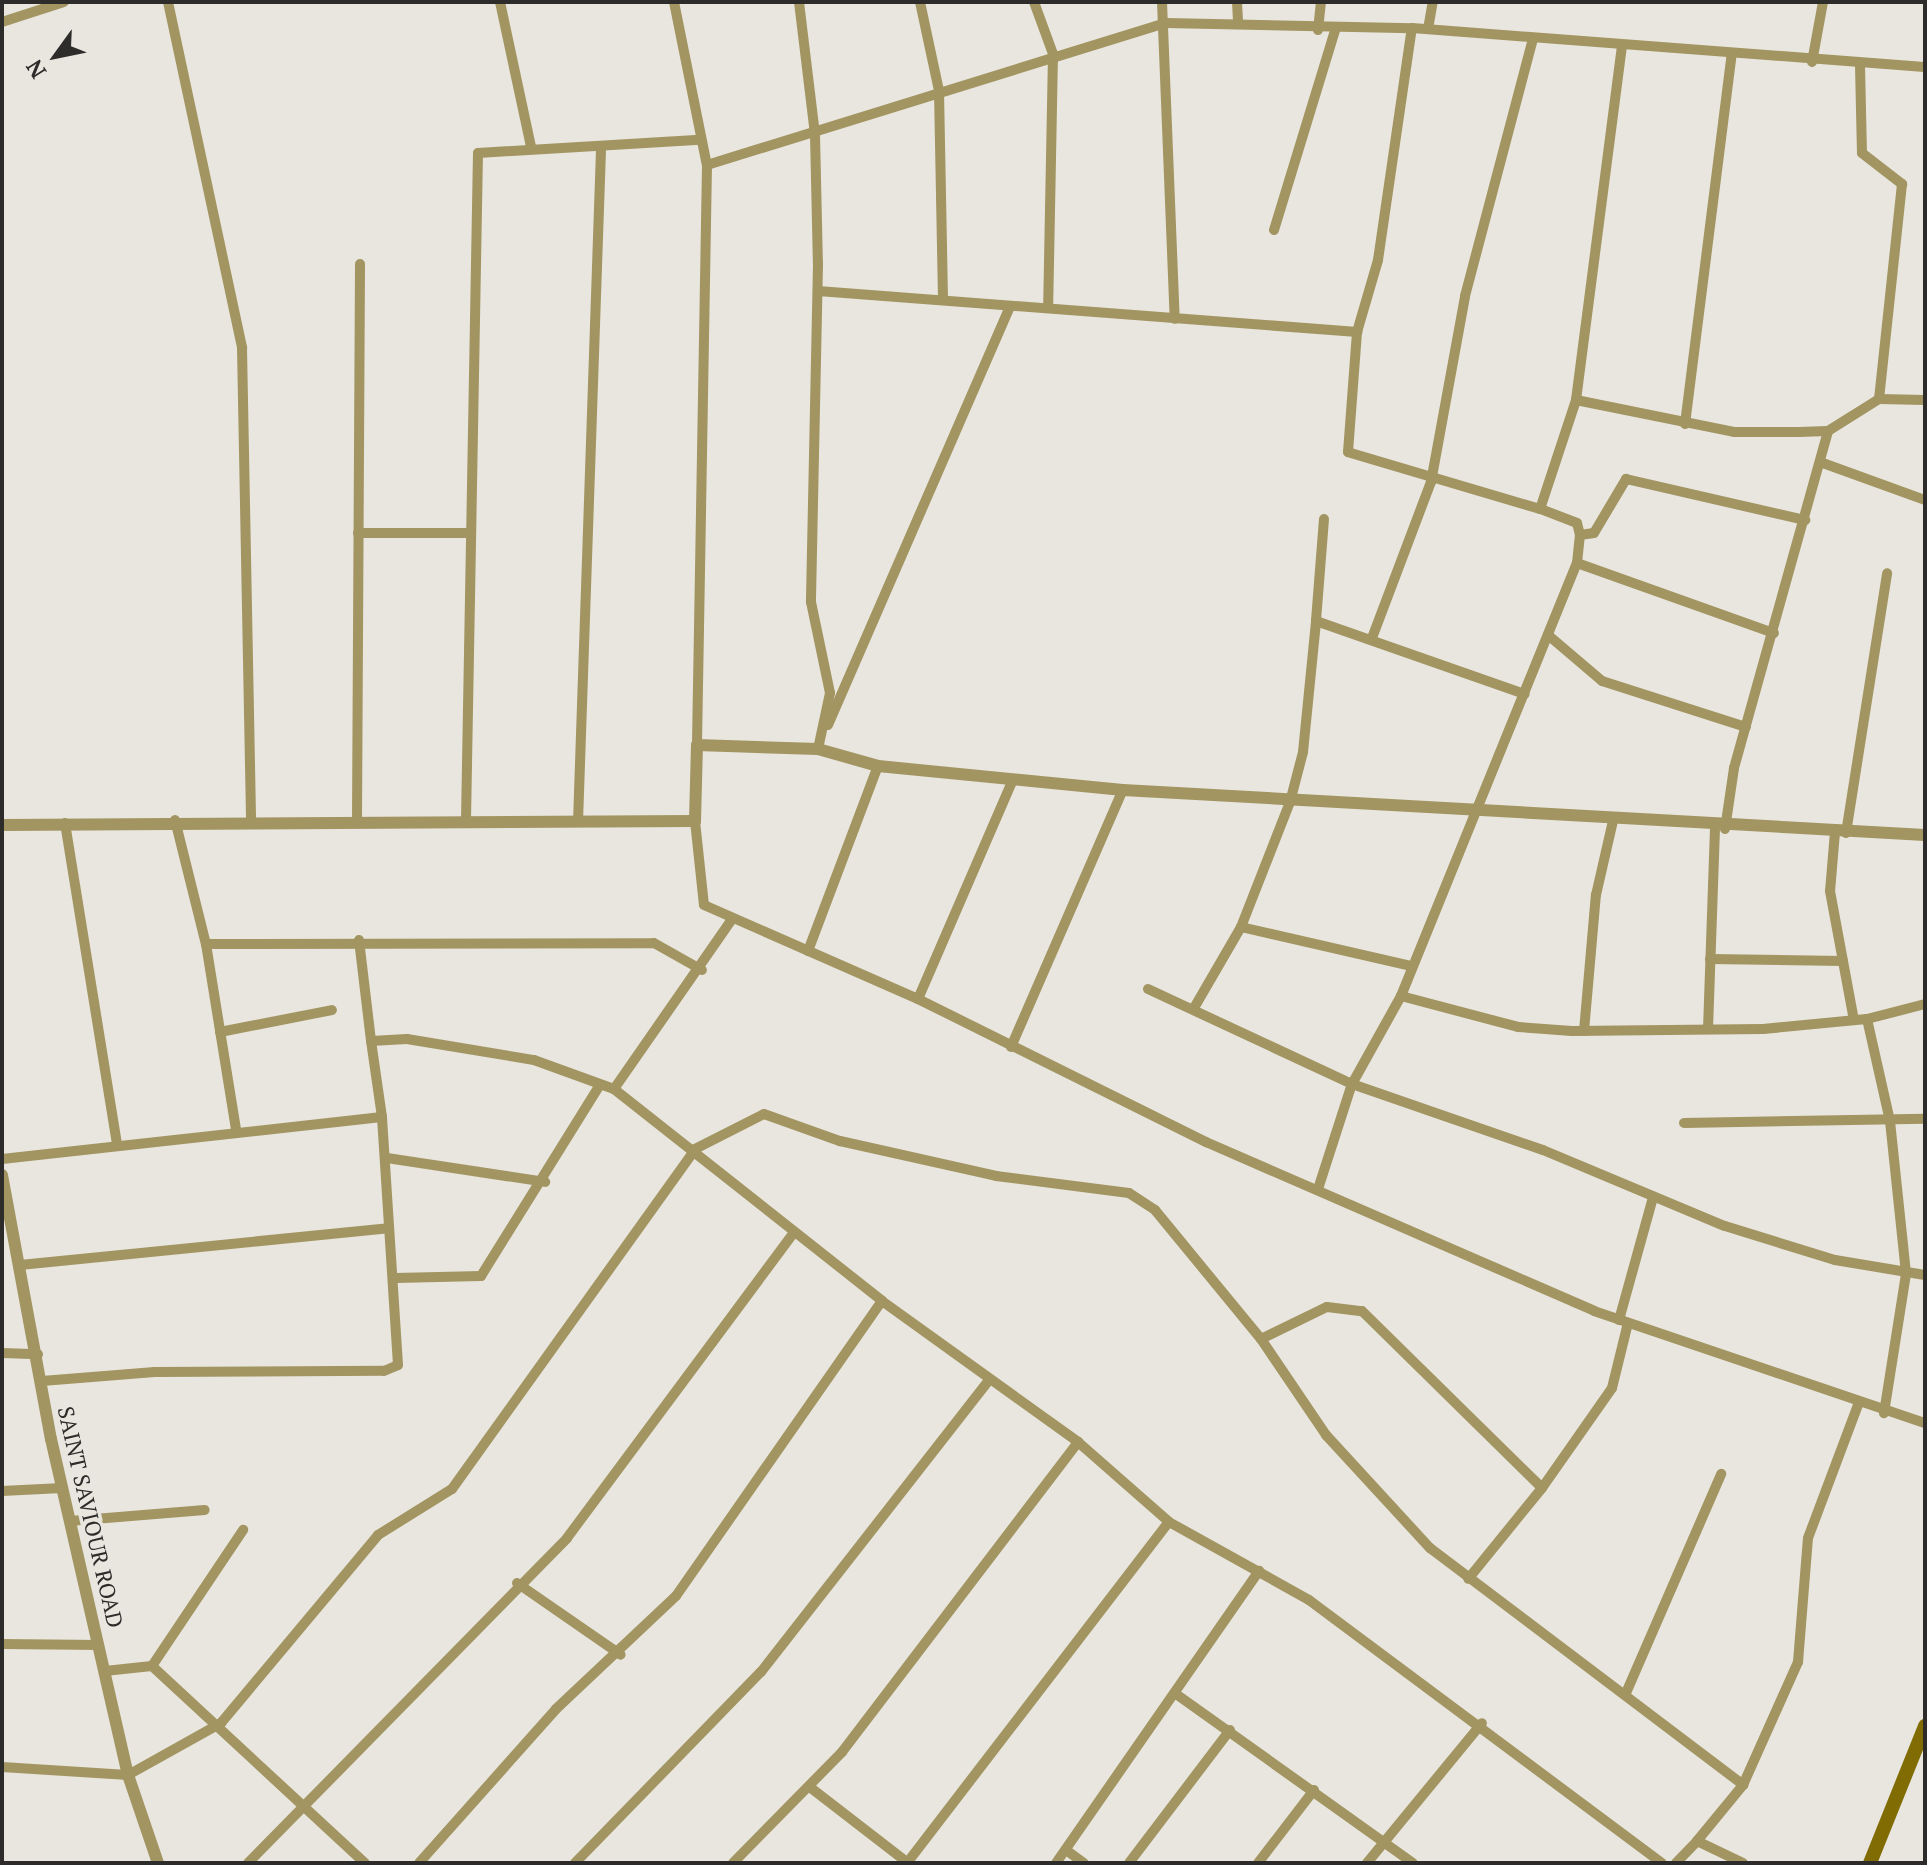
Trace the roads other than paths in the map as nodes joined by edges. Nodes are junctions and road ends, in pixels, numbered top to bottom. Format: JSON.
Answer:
{"nodes":[{"id":1,"x":64,"y":2,"type":"edge"},
{"id":2,"x":168,"y":2,"type":"edge"},
{"id":3,"x":500,"y":2,"type":"edge"},
{"id":4,"x":674,"y":2,"type":"edge"},
{"id":5,"x":799,"y":2,"type":"edge"},
{"id":6,"x":920,"y":2,"type":"edge"},
{"id":7,"x":1034,"y":2,"type":"edge"},
{"id":8,"x":1162,"y":2,"type":"edge"},
{"id":9,"x":1237,"y":2,"type":"edge"},
{"id":10,"x":1321,"y":2,"type":"edge"},
{"id":11,"x":1433,"y":2,"type":"edge"},
{"id":12,"x":1823,"y":2,"type":"edge"},
{"id":13,"x":1238,"y":20,"type":"junction"},
{"id":14,"x":2,"y":22,"type":"edge"},
{"id":15,"x":1166,"y":23,"type":"junction"},
{"id":16,"x":1412,"y":28,"type":"junction"},
{"id":17,"x":1428,"y":29,"type":"junction"},
{"id":18,"x":1318,"y":30,"type":"junction"},
{"id":19,"x":1335,"y":30,"type":"junction"},
{"id":20,"x":1532,"y":42,"type":"junction"},
{"id":21,"x":1622,"y":47,"type":"junction"},
{"id":22,"x":1053,"y":54,"type":"junction"},
{"id":23,"x":1732,"y":54,"type":"junction"},
{"id":24,"x":1812,"y":62,"type":"junction"},
{"id":25,"x":1860,"y":66,"type":"junction"},
{"id":26,"x":1925,"y":67,"type":"edge"},
{"id":27,"x":939,"y":91,"type":"junction"},
{"id":28,"x":815,"y":135,"type":"junction"},
{"id":29,"x":700,"y":140,"type":"junction"},
{"id":30,"x":531,"y":147,"type":"junction"},
{"id":31,"x":601,"y":151,"type":"junction"},
{"id":32,"x":707,"y":165,"type":"junction"},
{"id":33,"x":1274,"y":230,"type":"dead end"},
{"id":34,"x":360,"y":264,"type":"dead end"},
{"id":35,"x":818,"y":291,"type":"junction"},
{"id":36,"x":943,"y":300,"type":"junction"},
{"id":37,"x":1048,"y":305,"type":"junction"},
{"id":38,"x":1010,"y":306,"type":"junction"},
{"id":39,"x":1175,"y":319,"type":"junction"},
{"id":40,"x":1357,"y":332,"type":"junction"},
{"id":41,"x":1879,"y":399,"type":"junction"},
{"id":42,"x":1576,"y":400,"type":"junction"},
{"id":43,"x":1925,"y":400,"type":"edge"},
{"id":44,"x":1685,"y":424,"type":"junction"},
{"id":45,"x":1828,"y":431,"type":"junction"},
{"id":46,"x":1820,"y":462,"type":"junction"},
{"id":47,"x":1431,"y":482,"type":"junction"},
{"id":48,"x":1925,"y":500,"type":"edge"},
{"id":49,"x":1540,"y":509,"type":"junction"},
{"id":50,"x":1324,"y":519,"type":"dead end"},
{"id":51,"x":1805,"y":520,"type":"junction"},
{"id":52,"x":358,"y":533,"type":"junction"},
{"id":53,"x":471,"y":533,"type":"junction"},
{"id":54,"x":1580,"y":535,"type":"junction"},
{"id":55,"x":1577,"y":563,"type":"junction"},
{"id":56,"x":1887,"y":573,"type":"dead end"},
{"id":57,"x":1316,"y":621,"type":"junction"},
{"id":58,"x":1774,"y":633,"type":"junction"},
{"id":59,"x":1548,"y":635,"type":"junction"},
{"id":60,"x":1372,"y":638,"type":"junction"},
{"id":61,"x":1525,"y":694,"type":"junction"},
{"id":62,"x":1746,"y":727,"type":"junction"},
{"id":63,"x":697,"y":745,"type":"junction"},
{"id":64,"x":818,"y":749,"type":"junction"},
{"id":65,"x":878,"y":766,"type":"junction"},
{"id":66,"x":1013,"y":779,"type":"junction"},
{"id":67,"x":1123,"y":790,"type":"junction"},
{"id":68,"x":1290,"y":802,"type":"junction"},
{"id":69,"x":1476,"y":812,"type":"junction"},
{"id":70,"x":175,"y":820,"type":"junction"},
{"id":71,"x":357,"y":820,"type":"junction"},
{"id":72,"x":466,"y":820,"type":"junction"},
{"id":73,"x":251,"y":821,"type":"junction"},
{"id":74,"x":695,"y":821,"type":"junction"},
{"id":75,"x":1613,"y":821,"type":"junction"},
{"id":76,"x":578,"y":822,"type":"junction"},
{"id":77,"x":65,"y":823,"type":"junction"},
{"id":78,"x":2,"y":825,"type":"edge"},
{"id":79,"x":1720,"y":828,"type":"junction"},
{"id":80,"x":1841,"y":833,"type":"junction"},
{"id":81,"x":1925,"y":835,"type":"edge"},
{"id":82,"x":733,"y":918,"type":"junction"},
{"id":83,"x":1241,"y":927,"type":"junction"},
{"id":84,"x":359,"y":940,"type":"junction"},
{"id":85,"x":206,"y":944,"type":"junction"},
{"id":86,"x":808,"y":951,"type":"junction"},
{"id":87,"x":1710,"y":959,"type":"junction"},
{"id":88,"x":1843,"y":961,"type":"junction"},
{"id":89,"x":1411,"y":966,"type":"junction"},
{"id":90,"x":702,"y":970,"type":"junction"},
{"id":91,"x":1148,"y":989,"type":"dead end"},
{"id":92,"x":1401,"y":996,"type":"junction"},
{"id":93,"x":918,"y":999,"type":"junction"},
{"id":94,"x":1925,"y":1004,"type":"edge"},
{"id":95,"x":1194,"y":1008,"type":"junction"},
{"id":96,"x":332,"y":1010,"type":"dead end"},
{"id":97,"x":1867,"y":1019,"type":"junction"},
{"id":98,"x":1854,"y":1020,"type":"junction"},
{"id":99,"x":1708,"y":1029,"type":"junction"},
{"id":100,"x":1584,"y":1031,"type":"junction"},
{"id":101,"x":220,"y":1032,"type":"junction"},
{"id":102,"x":371,"y":1041,"type":"junction"},
{"id":103,"x":1011,"y":1047,"type":"junction"},
{"id":104,"x":1352,"y":1084,"type":"junction"},
{"id":105,"x":600,"y":1085,"type":"junction"},
{"id":106,"x":614,"y":1089,"type":"junction"},
{"id":107,"x":382,"y":1117,"type":"junction"},
{"id":108,"x":1925,"y":1119,"type":"edge"},
{"id":109,"x":1890,"y":1121,"type":"junction"},
{"id":110,"x":1684,"y":1123,"type":"dead end"},
{"id":111,"x":236,"y":1130,"type":"junction"},
{"id":112,"x":117,"y":1145,"type":"junction"},
{"id":113,"x":695,"y":1149,"type":"junction"},
{"id":114,"x":387,"y":1158,"type":"junction"},
{"id":115,"x":2,"y":1159,"type":"edge"},
{"id":116,"x":2,"y":1175,"type":"edge"},
{"id":117,"x":545,"y":1182,"type":"junction"},
{"id":118,"x":1318,"y":1189,"type":"junction"},
{"id":119,"x":1653,"y":1197,"type":"junction"},
{"id":120,"x":4,"y":1199,"type":"edge"},
{"id":121,"x":388,"y":1228,"type":"junction"},
{"id":122,"x":793,"y":1234,"type":"junction"},
{"id":123,"x":20,"y":1265,"type":"junction"},
{"id":124,"x":1906,"y":1274,"type":"junction"},
{"id":125,"x":1925,"y":1275,"type":"edge"},
{"id":126,"x":396,"y":1278,"type":"junction"},
{"id":127,"x":882,"y":1301,"type":"junction"},
{"id":128,"x":1623,"y":1321,"type":"junction"},
{"id":129,"x":1261,"y":1339,"type":"junction"},
{"id":130,"x":2,"y":1353,"type":"edge"},
{"id":131,"x":38,"y":1354,"type":"junction"},
{"id":132,"x":989,"y":1380,"type":"junction"},
{"id":133,"x":42,"y":1381,"type":"junction"},
{"id":134,"x":1858,"y":1405,"type":"junction"},
{"id":135,"x":1884,"y":1413,"type":"junction"},
{"id":136,"x":1925,"y":1423,"type":"edge"},
{"id":137,"x":1078,"y":1442,"type":"junction"},
{"id":138,"x":1721,"y":1474,"type":"dead end"},
{"id":139,"x":62,"y":1488,"type":"junction"},
{"id":140,"x":1542,"y":1488,"type":"junction"},
{"id":141,"x":2,"y":1491,"type":"edge"},
{"id":142,"x":205,"y":1510,"type":"dead end"},
{"id":143,"x":70,"y":1521,"type":"junction"},
{"id":144,"x":1169,"y":1522,"type":"junction"},
{"id":145,"x":243,"y":1530,"type":"dead end"},
{"id":146,"x":1259,"y":1571,"type":"junction"},
{"id":147,"x":1468,"y":1579,"type":"junction"},
{"id":148,"x":517,"y":1583,"type":"junction"},
{"id":149,"x":2,"y":1644,"type":"edge"},
{"id":150,"x":99,"y":1645,"type":"junction"},
{"id":151,"x":621,"y":1655,"type":"junction"},
{"id":152,"x":152,"y":1666,"type":"junction"},
{"id":153,"x":105,"y":1671,"type":"junction"},
{"id":154,"x":1626,"y":1693,"type":"junction"},
{"id":155,"x":1176,"y":1694,"type":"junction"},
{"id":156,"x":221,"y":1723,"type":"junction"},
{"id":157,"x":1482,"y":1723,"type":"junction"},
{"id":158,"x":1925,"y":1726,"type":"edge"},
{"id":159,"x":1230,"y":1730,"type":"junction"},
{"id":160,"x":2,"y":1767,"type":"edge"},
{"id":161,"x":128,"y":1775,"type":"junction"},
{"id":162,"x":1743,"y":1785,"type":"junction"},
{"id":163,"x":811,"y":1788,"type":"junction"},
{"id":164,"x":1314,"y":1790,"type":"junction"},
{"id":165,"x":307,"y":1809,"type":"junction"},
{"id":166,"x":1385,"y":1840,"type":"junction"},
{"id":167,"x":1697,"y":1841,"type":"junction"},
{"id":168,"x":1066,"y":1850,"type":"junction"},
{"id":169,"x":158,"y":1863,"type":"edge"},
{"id":170,"x":248,"y":1863,"type":"edge"},
{"id":171,"x":365,"y":1863,"type":"edge"},
{"id":172,"x":419,"y":1863,"type":"edge"},
{"id":173,"x":575,"y":1863,"type":"edge"},
{"id":174,"x":733,"y":1863,"type":"edge"},
{"id":175,"x":908,"y":1863,"type":"edge"},
{"id":176,"x":1056,"y":1863,"type":"edge"},
{"id":177,"x":1084,"y":1863,"type":"edge"},
{"id":178,"x":1129,"y":1863,"type":"edge"},
{"id":179,"x":1258,"y":1863,"type":"edge"},
{"id":180,"x":1367,"y":1863,"type":"edge"},
{"id":181,"x":1413,"y":1863,"type":"edge"},
{"id":182,"x":1662,"y":1863,"type":"edge"},
{"id":183,"x":1676,"y":1863,"type":"edge"},
{"id":184,"x":1743,"y":1863,"type":"edge"},
{"id":185,"x":1870,"y":1863,"type":"edge"}],
"edges":[{"from":1,"to":14,"type":"street"},
{"from":2,"to":73,"type":"street"},
{"from":3,"to":30,"type":"street"},
{"from":4,"to":29,"type":"street"},
{"from":5,"to":28,"type":"street"},
{"from":6,"to":27,"type":"street"},
{"from":7,"to":22,"type":"street"},
{"from":8,"to":15,"type":"street"},
{"from":9,"to":13,"type":"street"},
{"from":10,"to":18,"type":"street"},
{"from":11,"to":17,"type":"street"},
{"from":12,"to":24,"type":"street"},
{"from":13,"to":15,"type":"street"},
{"from":13,"to":18,"type":"street"},
{"from":15,"to":22,"type":"street"},
{"from":15,"to":39,"type":"street"},
{"from":16,"to":17,"type":"street"},
{"from":16,"to":19,"type":"street"},
{"from":16,"to":40,"type":"street"},
{"from":17,"to":20,"type":"street"},
{"from":18,"to":19,"type":"street"},
{"from":19,"to":33,"type":"street"},
{"from":20,"to":21,"type":"street"},
{"from":20,"to":47,"type":"street"},
{"from":21,"to":23,"type":"street"},
{"from":21,"to":42,"type":"street"},
{"from":22,"to":27,"type":"street"},
{"from":22,"to":37,"type":"street"},
{"from":23,"to":24,"type":"street"},
{"from":23,"to":44,"type":"street"},
{"from":24,"to":25,"type":"street"},
{"from":25,"to":26,"type":"street"},
{"from":25,"to":41,"type":"street"},
{"from":27,"to":28,"type":"street"},
{"from":27,"to":36,"type":"street"},
{"from":28,"to":32,"type":"street"},
{"from":28,"to":35,"type":"street"},
{"from":29,"to":31,"type":"street"},
{"from":29,"to":32,"type":"street"},
{"from":30,"to":31,"type":"street"},
{"from":30,"to":53,"type":"street"},
{"from":31,"to":76,"type":"street"},
{"from":32,"to":63,"type":"street"},
{"from":34,"to":52,"type":"street"},
{"from":35,"to":36,"type":"street"},
{"from":35,"to":64,"type":"street"},
{"from":36,"to":38,"type":"street"},
{"from":37,"to":38,"type":"street"},
{"from":37,"to":39,"type":"street"},
{"from":38,"to":64,"type":"street"},
{"from":39,"to":40,"type":"street"},
{"from":40,"to":47,"type":"street"},
{"from":41,"to":43,"type":"street"},
{"from":41,"to":45,"type":"street"},
{"from":42,"to":44,"type":"street"},
{"from":42,"to":49,"type":"street"},
{"from":44,"to":45,"type":"street"},
{"from":45,"to":46,"type":"street"},
{"from":46,"to":48,"type":"street"},
{"from":46,"to":51,"type":"street"},
{"from":47,"to":49,"type":"street"},
{"from":47,"to":60,"type":"street"},
{"from":49,"to":54,"type":"street"},
{"from":50,"to":57,"type":"street"},
{"from":51,"to":54,"type":"street"},
{"from":51,"to":58,"type":"street"},
{"from":52,"to":53,"type":"street"},
{"from":52,"to":71,"type":"street"},
{"from":53,"to":72,"type":"street"},
{"from":54,"to":55,"type":"street"},
{"from":55,"to":58,"type":"street"},
{"from":55,"to":59,"type":"street"},
{"from":56,"to":80,"type":"street"},
{"from":57,"to":60,"type":"street"},
{"from":57,"to":68,"type":"street"},
{"from":58,"to":62,"type":"street"},
{"from":59,"to":61,"type":"street"},
{"from":59,"to":62,"type":"street"},
{"from":60,"to":61,"type":"street"},
{"from":61,"to":69,"type":"street"},
{"from":62,"to":79,"type":"street"},
{"from":63,"to":64,"type":"street"},
{"from":63,"to":74,"type":"street"},
{"from":64,"to":65,"type":"street"},
{"from":65,"to":66,"type":"street"},
{"from":65,"to":86,"type":"street"},
{"from":66,"to":67,"type":"street"},
{"from":66,"to":93,"type":"street"},
{"from":67,"to":68,"type":"street"},
{"from":67,"to":103,"type":"street"},
{"from":68,"to":69,"type":"street"},
{"from":68,"to":83,"type":"street"},
{"from":69,"to":75,"type":"street"},
{"from":69,"to":89,"type":"street"},
{"from":70,"to":73,"type":"street"},
{"from":70,"to":77,"type":"street"},
{"from":70,"to":85,"type":"street"},
{"from":71,"to":72,"type":"street"},
{"from":71,"to":73,"type":"street"},
{"from":72,"to":76,"type":"street"},
{"from":74,"to":76,"type":"street"},
{"from":74,"to":82,"type":"street"},
{"from":75,"to":79,"type":"street"},
{"from":75,"to":100,"type":"street"},
{"from":77,"to":78,"type":"street"},
{"from":77,"to":112,"type":"street"},
{"from":79,"to":80,"type":"street"},
{"from":79,"to":87,"type":"street"},
{"from":80,"to":81,"type":"street"},
{"from":80,"to":88,"type":"street"},
{"from":82,"to":86,"type":"street"},
{"from":82,"to":90,"type":"street"},
{"from":83,"to":89,"type":"street"},
{"from":83,"to":95,"type":"street"},
{"from":84,"to":85,"type":"street"},
{"from":84,"to":90,"type":"street"},
{"from":84,"to":102,"type":"street"},
{"from":85,"to":101,"type":"street"},
{"from":86,"to":93,"type":"street"},
{"from":87,"to":88,"type":"street"},
{"from":87,"to":99,"type":"street"},
{"from":88,"to":98,"type":"street"},
{"from":89,"to":92,"type":"street"},
{"from":90,"to":106,"type":"street"},
{"from":91,"to":95,"type":"street"},
{"from":92,"to":100,"type":"street"},
{"from":92,"to":104,"type":"street"},
{"from":93,"to":103,"type":"street"},
{"from":94,"to":97,"type":"street"},
{"from":95,"to":104,"type":"street"},
{"from":96,"to":101,"type":"street"},
{"from":97,"to":98,"type":"street"},
{"from":97,"to":109,"type":"street"},
{"from":98,"to":99,"type":"street"},
{"from":99,"to":100,"type":"street"},
{"from":101,"to":111,"type":"street"},
{"from":102,"to":105,"type":"street"},
{"from":102,"to":107,"type":"street"},
{"from":103,"to":118,"type":"street"},
{"from":104,"to":118,"type":"street"},
{"from":104,"to":119,"type":"street"},
{"from":105,"to":106,"type":"street"},
{"from":105,"to":117,"type":"street"},
{"from":106,"to":113,"type":"street"},
{"from":107,"to":111,"type":"street"},
{"from":107,"to":114,"type":"street"},
{"from":108,"to":109,"type":"street"},
{"from":109,"to":110,"type":"street"},
{"from":109,"to":124,"type":"street"},
{"from":111,"to":112,"type":"street"},
{"from":112,"to":115,"type":"street"},
{"from":113,"to":122,"type":"street"},
{"from":113,"to":129,"type":"street"},
{"from":113,"to":156,"type":"street"},
{"from":114,"to":117,"type":"street"},
{"from":114,"to":121,"type":"street"},
{"from":116,"to":120,"type":"street","name":"SAINT SAVIOUR ROAD"},
{"from":117,"to":126,"type":"street"},
{"from":118,"to":128,"type":"street"},
{"from":119,"to":124,"type":"street"},
{"from":119,"to":128,"type":"street"},
{"from":120,"to":123,"type":"street","name":"SAINT SAVIOUR ROAD"},
{"from":121,"to":123,"type":"street"},
{"from":121,"to":126,"type":"street"},
{"from":122,"to":127,"type":"street"},
{"from":122,"to":148,"type":"street"},
{"from":123,"to":131,"type":"street","name":"SAINT SAVIOUR ROAD"},
{"from":124,"to":125,"type":"street"},
{"from":124,"to":135,"type":"street"},
{"from":126,"to":133,"type":"street"},
{"from":127,"to":132,"type":"street"},
{"from":127,"to":151,"type":"street"},
{"from":128,"to":134,"type":"street"},
{"from":128,"to":140,"type":"street"},
{"from":129,"to":140,"type":"street"},
{"from":129,"to":147,"type":"street"},
{"from":130,"to":131,"type":"street"},
{"from":131,"to":133,"type":"street","name":"SAINT SAVIOUR ROAD"},
{"from":132,"to":137,"type":"street"},
{"from":132,"to":173,"type":"street"},
{"from":133,"to":139,"type":"street","name":"SAINT SAVIOUR ROAD"},
{"from":134,"to":135,"type":"street"},
{"from":134,"to":162,"type":"street"},
{"from":135,"to":136,"type":"street"},
{"from":137,"to":144,"type":"street"},
{"from":137,"to":163,"type":"street"},
{"from":138,"to":154,"type":"street"},
{"from":139,"to":141,"type":"street"},
{"from":139,"to":143,"type":"street","name":"SAINT SAVIOUR ROAD"},
{"from":140,"to":147,"type":"street"},
{"from":142,"to":143,"type":"street"},
{"from":143,"to":150,"type":"street","name":"SAINT SAVIOUR ROAD"},
{"from":144,"to":146,"type":"street"},
{"from":144,"to":175,"type":"street"},
{"from":145,"to":152,"type":"street"},
{"from":146,"to":155,"type":"street"},
{"from":146,"to":157,"type":"street"},
{"from":147,"to":154,"type":"street"},
{"from":148,"to":151,"type":"street"},
{"from":148,"to":165,"type":"street"},
{"from":149,"to":150,"type":"street"},
{"from":150,"to":153,"type":"street","name":"SAINT SAVIOUR ROAD"},
{"from":151,"to":172,"type":"street"},
{"from":152,"to":153,"type":"street"},
{"from":152,"to":156,"type":"street"},
{"from":153,"to":161,"type":"street","name":"SAINT SAVIOUR ROAD"},
{"from":154,"to":162,"type":"street"},
{"from":155,"to":159,"type":"street"},
{"from":155,"to":168,"type":"street"},
{"from":156,"to":161,"type":"street"},
{"from":156,"to":165,"type":"street"},
{"from":157,"to":166,"type":"street"},
{"from":157,"to":182,"type":"street"},
{"from":158,"to":185,"type":"main road"},
{"from":159,"to":164,"type":"street"},
{"from":159,"to":178,"type":"street"},
{"from":160,"to":161,"type":"street"},
{"from":161,"to":169,"type":"street","name":"SAINT SAVIOUR ROAD"},
{"from":162,"to":167,"type":"street"},
{"from":163,"to":174,"type":"street"},
{"from":163,"to":175,"type":"street"},
{"from":164,"to":166,"type":"street"},
{"from":164,"to":179,"type":"street"},
{"from":165,"to":170,"type":"street"},
{"from":165,"to":171,"type":"street"},
{"from":166,"to":180,"type":"street"},
{"from":166,"to":181,"type":"street"},
{"from":167,"to":183,"type":"street"},
{"from":167,"to":184,"type":"street"},
{"from":168,"to":176,"type":"street"},
{"from":168,"to":177,"type":"street"}]}
